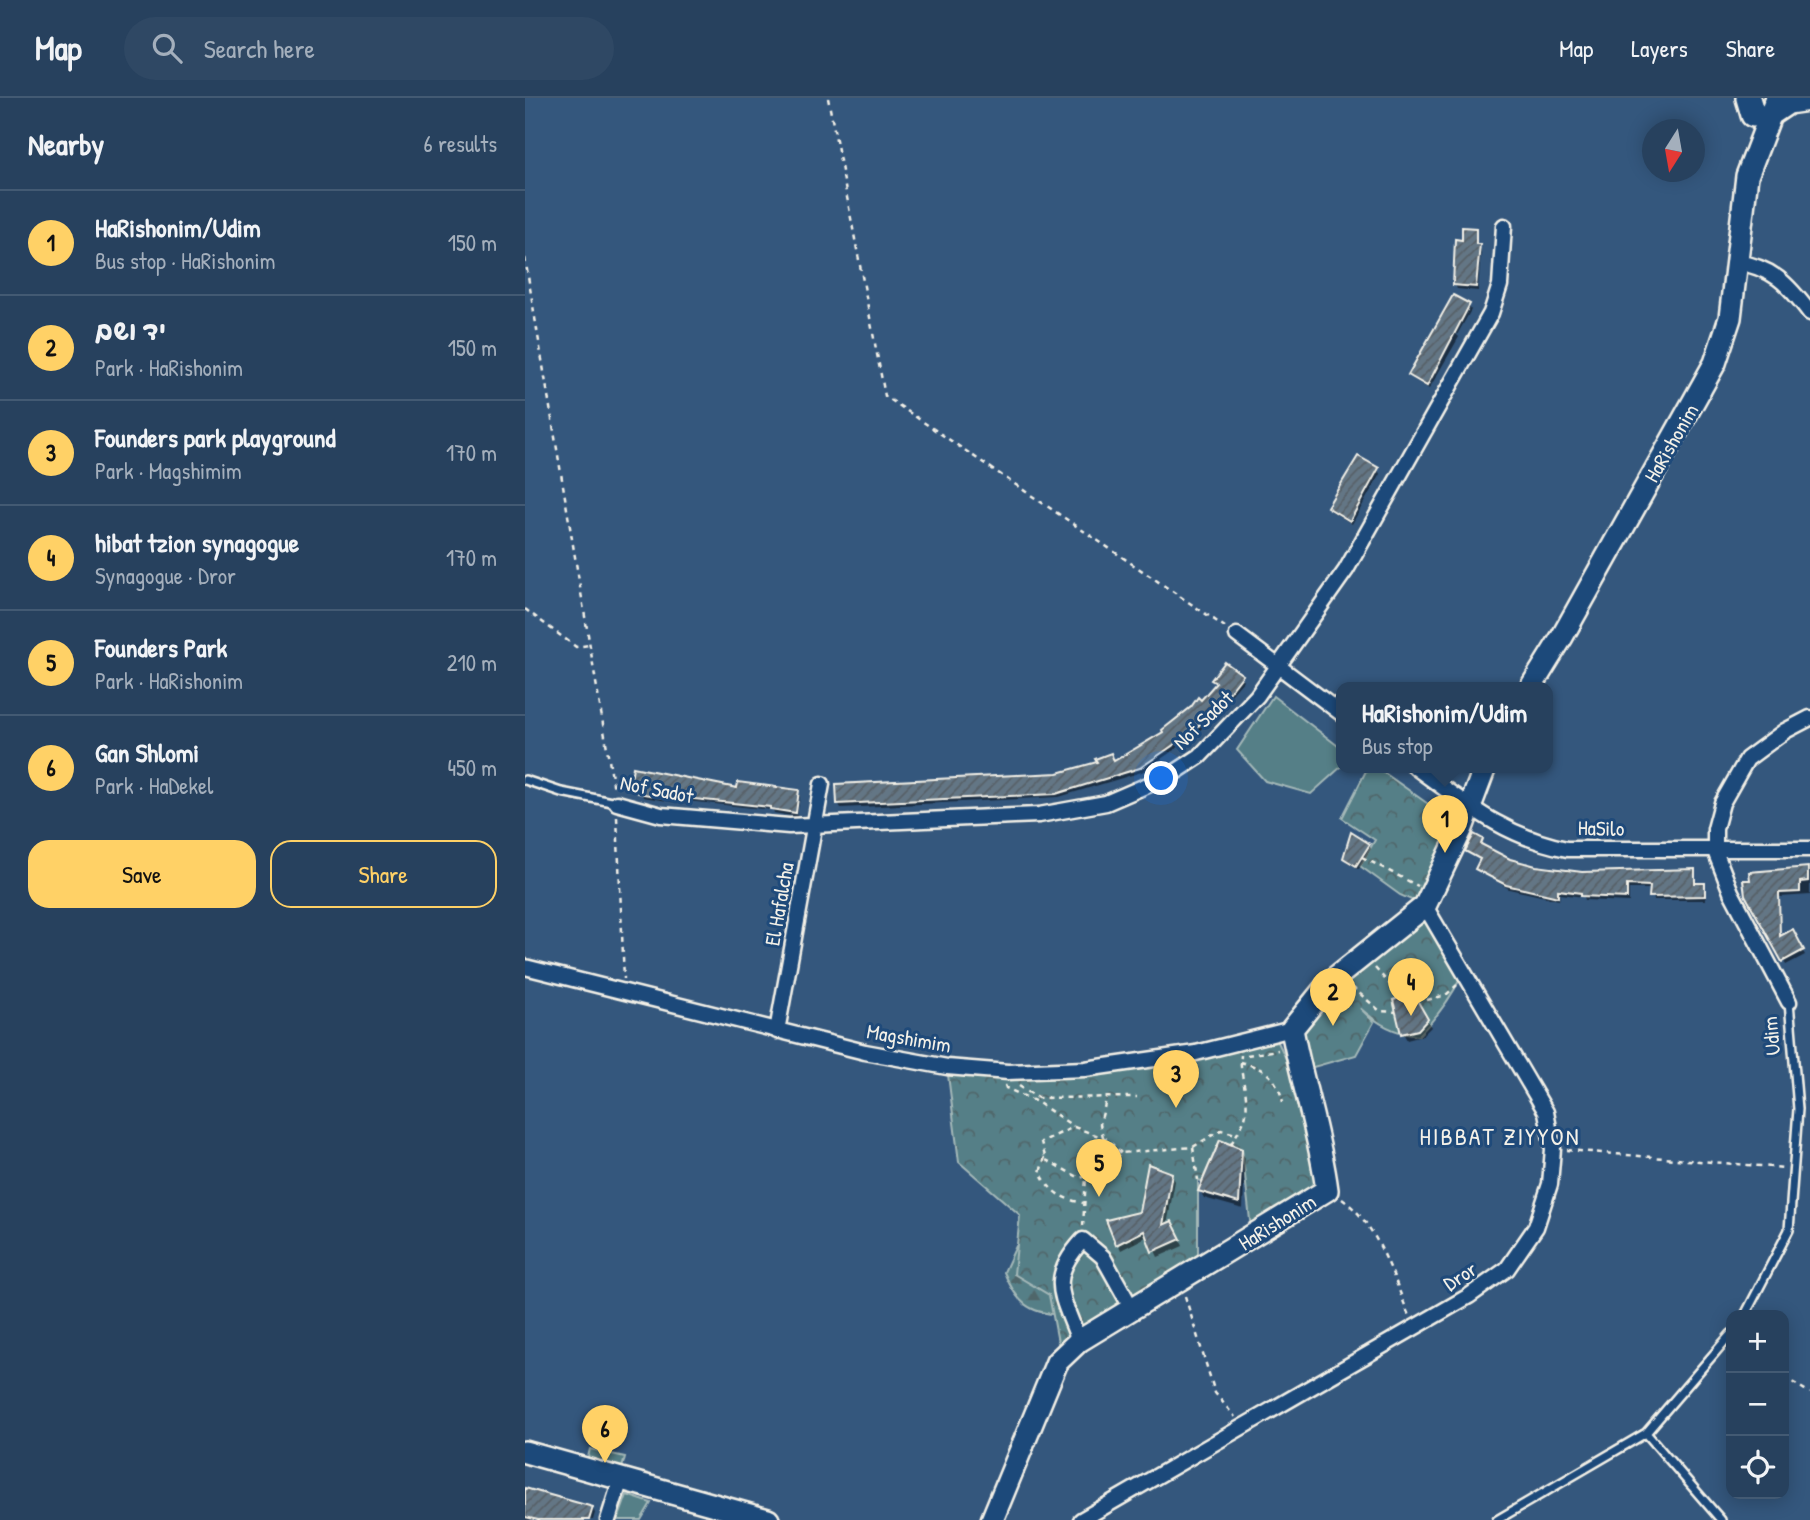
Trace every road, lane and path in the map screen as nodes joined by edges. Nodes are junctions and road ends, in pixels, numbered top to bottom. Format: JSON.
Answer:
{"nodes":[{"id":1,"x":828,"y":98,"type":"edge"},
{"id":2,"x":1808,"y":99,"type":"edge"},
{"id":3,"x":1761,"y":105,"type":"edge"},
{"id":4,"x":1504,"y":226,"type":"dead end"},
{"id":5,"x":525,"y":258,"type":"edge"},
{"id":6,"x":1735,"y":262,"type":"junction"},
{"id":7,"x":1810,"y":313,"type":"edge"},
{"id":8,"x":525,"y":609,"type":"edge"},
{"id":9,"x":1237,"y":635,"type":"joint"},
{"id":10,"x":589,"y":645,"type":"junction"},
{"id":11,"x":1277,"y":668,"type":"junction"},
{"id":12,"x":1534,"y":682,"type":"edge"},
{"id":13,"x":1336,"y":710,"type":"edge"},
{"id":14,"x":1810,"y":718,"type":"edge"},
{"id":15,"x":1423,"y":773,"type":"edge"},
{"id":16,"x":1482,"y":773,"type":"edge"},
{"id":17,"x":525,"y":780,"type":"edge"},
{"id":18,"x":822,"y":784,"type":"dead end"},
{"id":19,"x":617,"y":803,"type":"junction"},
{"id":20,"x":1468,"y":806,"type":"junction"},
{"id":21,"x":815,"y":826,"type":"junction"},
{"id":22,"x":1810,"y":849,"type":"edge"},
{"id":23,"x":1715,"y":851,"type":"junction"},
{"id":24,"x":1362,"y":857,"type":"dead end"},
{"id":25,"x":1428,"y":900,"type":"junction"},
{"id":26,"x":1363,"y":956,"type":"junction"},
{"id":27,"x":525,"y":967,"type":"edge"},
{"id":28,"x":1465,"y":974,"type":"junction"},
{"id":29,"x":1339,"y":975,"type":"junction"},
{"id":30,"x":624,"y":991,"type":"junction"},
{"id":31,"x":1401,"y":997,"type":"dead end"},
{"id":32,"x":1427,"y":1000,"type":"dead end"},
{"id":33,"x":1789,"y":1002,"type":"joint"},
{"id":34,"x":1396,"y":1012,"type":"dead end"},
{"id":35,"x":1292,"y":1029,"type":"junction"},
{"id":36,"x":778,"y":1031,"type":"junction"},
{"id":37,"x":1281,"y":1049,"type":"dead end"},
{"id":38,"x":1240,"y":1062,"type":"junction"},
{"id":39,"x":1008,"y":1072,"type":"junction"},
{"id":40,"x":1137,"y":1097,"type":"dead end"},
{"id":41,"x":1106,"y":1100,"type":"junction"},
{"id":42,"x":1283,"y":1102,"type":"dead end"},
{"id":43,"x":1074,"y":1127,"type":"junction"},
{"id":44,"x":1236,"y":1134,"type":"junction"},
{"id":45,"x":1103,"y":1138,"type":"junction"},
{"id":46,"x":1231,"y":1144,"type":"dead end"},
{"id":47,"x":1193,"y":1147,"type":"junction"},
{"id":48,"x":1553,"y":1149,"type":"junction"},
{"id":49,"x":1121,"y":1153,"type":"junction"},
{"id":50,"x":1045,"y":1156,"type":"junction"},
{"id":51,"x":1793,"y":1169,"type":"junction"},
{"id":52,"x":1086,"y":1177,"type":"junction"},
{"id":53,"x":1198,"y":1180,"type":"dead end"},
{"id":54,"x":1327,"y":1190,"type":"junction"},
{"id":55,"x":1083,"y":1203,"type":"junction"},
{"id":56,"x":1083,"y":1215,"type":"dead end"},
{"id":57,"x":1181,"y":1282,"type":"junction"},
{"id":58,"x":1132,"y":1309,"type":"junction"},
{"id":59,"x":1748,"y":1310,"type":"edge"},
{"id":60,"x":1415,"y":1328,"type":"junction"},
{"id":61,"x":1726,"y":1340,"type":"edge"},
{"id":62,"x":1079,"y":1341,"type":"junction"},
{"id":63,"x":1789,"y":1380,"type":"edge"},
{"id":64,"x":1810,"y":1393,"type":"edge"},
{"id":65,"x":1242,"y":1429,"type":"junction"},
{"id":66,"x":1646,"y":1433,"type":"junction"},
{"id":67,"x":525,"y":1452,"type":"edge"},
{"id":68,"x":621,"y":1479,"type":"junction"},
{"id":69,"x":608,"y":1520,"type":"edge"},
{"id":70,"x":768,"y":1520,"type":"edge"},
{"id":71,"x":992,"y":1520,"type":"edge"},
{"id":72,"x":1081,"y":1520,"type":"edge"},
{"id":73,"x":1496,"y":1520,"type":"edge"},
{"id":74,"x":1721,"y":1520,"type":"edge"}],
"edges":[{"from":1,"to":9,"type":"path"},
{"from":2,"to":3,"type":"main road"},
{"from":3,"to":6,"type":"street","name":"HaRishonim"},
{"from":4,"to":11,"type":"street","name":"Nof Sadot"},
{"from":5,"to":10,"type":"path"},
{"from":6,"to":7,"type":"street"},
{"from":6,"to":12,"type":"street","name":"HaRishonim"},
{"from":8,"to":10,"type":"path"},
{"from":9,"to":11,"type":"street"},
{"from":10,"to":19,"type":"path"},
{"from":11,"to":13,"type":"street"},
{"from":11,"to":21,"type":"street","name":"Nof Sadot"},
{"from":14,"to":23,"type":"street","name":"Udim"},
{"from":15,"to":20,"type":"street","name":"HaSilo"},
{"from":16,"to":20,"type":"street"},
{"from":17,"to":19,"type":"lane","name":"Nof Sadot"},
{"from":18,"to":21,"type":"street","name":"El Hafalcha"},
{"from":19,"to":21,"type":"street","name":"Nof Sadot"},
{"from":19,"to":30,"type":"path"},
{"from":20,"to":23,"type":"street","name":"HaSilo"},
{"from":20,"to":25,"type":"street"},
{"from":21,"to":36,"type":"street","name":"El Hafalcha"},
{"from":22,"to":23,"type":"street","name":"HaSilo"},
{"from":23,"to":33,"type":"street","name":"Udim"},
{"from":24,"to":25,"type":"path"},
{"from":25,"to":26,"type":"street"},
{"from":25,"to":28,"type":"street","name":"Dror"},
{"from":26,"to":29,"type":"street"},
{"from":26,"to":31,"type":"path"},
{"from":27,"to":30,"type":"street","name":"Magshimim"},
{"from":28,"to":32,"type":"path"},
{"from":28,"to":48,"type":"street","name":"Dror"},
{"from":29,"to":34,"type":"path"},
{"from":29,"to":35,"type":"street"},
{"from":30,"to":36,"type":"street","name":"Magshimim"},
{"from":33,"to":51,"type":"lane","name":"Udim"},
{"from":35,"to":39,"type":"street","name":"Magshimim"},
{"from":35,"to":54,"type":"street","name":"HaRishonim"},
{"from":36,"to":39,"type":"street","name":"Magshimim"},
{"from":37,"to":38,"type":"path"},
{"from":38,"to":42,"type":"path"},
{"from":38,"to":44,"type":"path"},
{"from":39,"to":41,"type":"path"},
{"from":39,"to":43,"type":"path"},
{"from":40,"to":41,"type":"path"},
{"from":41,"to":45,"type":"path"},
{"from":43,"to":45,"type":"path"},
{"from":43,"to":50,"type":"path"},
{"from":44,"to":46,"type":"path"},
{"from":44,"to":47,"type":"path"},
{"from":45,"to":49,"type":"path"},
{"from":47,"to":49,"type":"path"},
{"from":47,"to":53,"type":"path"},
{"from":48,"to":51,"type":"path"},
{"from":48,"to":60,"type":"street","name":"Dror"},
{"from":49,"to":52,"type":"path"},
{"from":50,"to":52,"type":"path"},
{"from":50,"to":55,"type":"path"},
{"from":51,"to":59,"type":"lane","name":"Udim"},
{"from":52,"to":55,"type":"path"},
{"from":54,"to":57,"type":"street","name":"HaRishonim"},
{"from":54,"to":60,"type":"path"},
{"from":55,"to":56,"type":"path"},
{"from":57,"to":58,"type":"street","name":"HaRishonim"},
{"from":57,"to":65,"type":"path"},
{"from":58,"to":62,"type":"street","name":"HaRishonim"},
{"from":58,"to":62,"type":"street"},
{"from":60,"to":65,"type":"street","name":"Dror"},
{"from":61,"to":66,"type":"lane"},
{"from":62,"to":71,"type":"street","name":"HaRishonim"},
{"from":63,"to":64,"type":"path"},
{"from":65,"to":72,"type":"street","name":"Dror"},
{"from":66,"to":73,"type":"lane"},
{"from":66,"to":74,"type":"lane"},
{"from":67,"to":68,"type":"street"},
{"from":68,"to":69,"type":"street"},
{"from":68,"to":70,"type":"street"}]}
